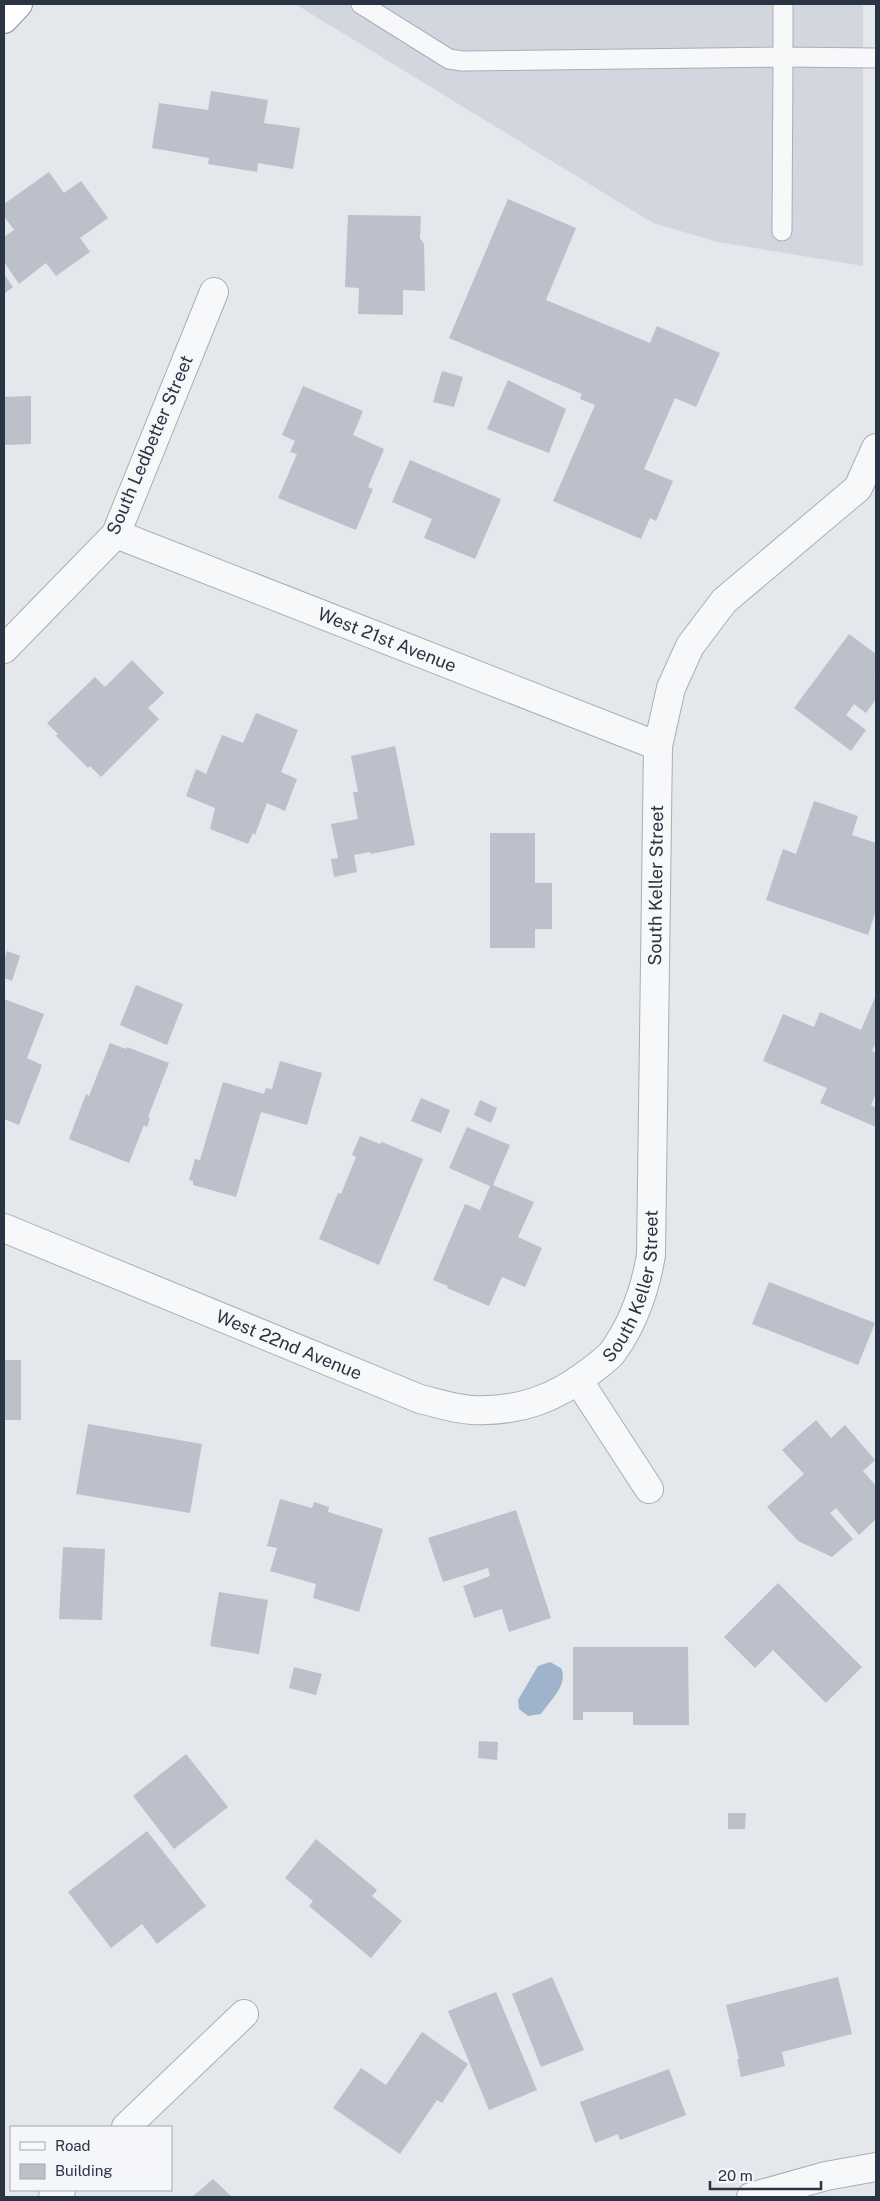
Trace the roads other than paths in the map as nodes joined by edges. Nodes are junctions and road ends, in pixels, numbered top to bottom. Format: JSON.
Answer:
{"nodes":[{"id":1,"x":18,"y":4,"type":"edge"},
{"id":2,"x":361,"y":4,"type":"edge"},
{"id":3,"x":783,"y":4,"type":"edge"},
{"id":4,"x":4,"y":19,"type":"edge"},
{"id":5,"x":783,"y":57,"type":"junction"},
{"id":6,"x":876,"y":58,"type":"edge"},
{"id":7,"x":782,"y":231,"type":"dead end"},
{"id":8,"x":214,"y":292,"type":"dead end"},
{"id":9,"x":876,"y":448,"type":"edge"},
{"id":10,"x":116,"y":534,"type":"junction"},
{"id":11,"x":4,"y":649,"type":"edge"},
{"id":12,"x":658,"y":746,"type":"junction"},
{"id":13,"x":4,"y":1228,"type":"edge"},
{"id":14,"x":578,"y":1380,"type":"junction"},
{"id":15,"x":649,"y":1489,"type":"dead end"},
{"id":16,"x":244,"y":2014,"type":"dead end"},
{"id":17,"x":127,"y":2126,"type":"edge"},
{"id":18,"x":876,"y":2168,"type":"edge"},
{"id":19,"x":751,"y":2197,"type":"edge"}],
"edges":[{"from":1,"to":4,"type":"highway"},
{"from":2,"to":5,"type":"lane"},
{"from":3,"to":5,"type":"lane"},
{"from":5,"to":6,"type":"lane"},
{"from":5,"to":7,"type":"lane"},
{"from":8,"to":10,"type":"street","name":"South Ledbetter Street"},
{"from":9,"to":12,"type":"street","name":"South Keller Street"},
{"from":10,"to":11,"type":"street","name":"South Ledbetter Street"},
{"from":10,"to":12,"type":"street","name":"West 21st Avenue"},
{"from":12,"to":14,"type":"street","name":"South Keller Street"},
{"from":13,"to":14,"type":"street","name":"West 22nd Avenue"},
{"from":14,"to":15,"type":"street"},
{"from":16,"to":17,"type":"street"},
{"from":18,"to":19,"type":"street"}]}
